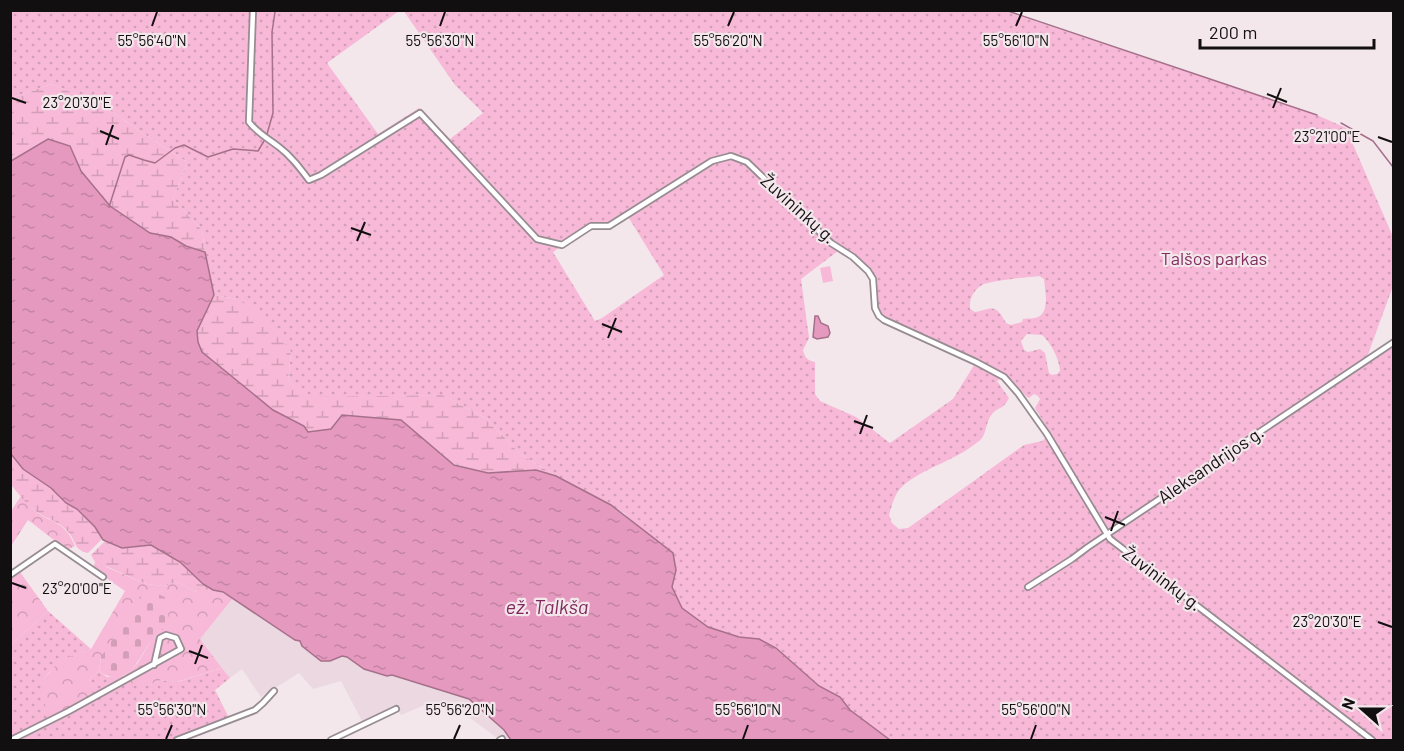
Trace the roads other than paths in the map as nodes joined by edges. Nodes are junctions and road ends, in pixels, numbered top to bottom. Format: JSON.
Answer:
{"nodes":[{"id":1,"x":253,"y":10,"type":"edge"},
{"id":2,"x":1394,"y":342,"type":"edge"},
{"id":3,"x":1106,"y":535,"type":"junction"},
{"id":4,"x":10,"y":575,"type":"edge"},
{"id":5,"x":103,"y":578,"type":"dead end"},
{"id":6,"x":1028,"y":587,"type":"dead end"},
{"id":7,"x":154,"y":665,"type":"junction"},
{"id":8,"x":274,"y":691,"type":"dead end"},
{"id":9,"x":396,"y":709,"type":"dead end"},
{"id":10,"x":11,"y":741,"type":"edge"},
{"id":11,"x":177,"y":741,"type":"edge"},
{"id":12,"x":331,"y":741,"type":"edge"},
{"id":13,"x":1372,"y":741,"type":"edge"}],
"edges":[{"from":1,"to":3,"type":"street","name":"Žuvininkų g."},
{"from":2,"to":3,"type":"street","name":"Aleksandrijos g."},
{"from":3,"to":6,"type":"street","name":"Aleksandrijos g."},
{"from":3,"to":13,"type":"street","name":"Žuvininkų g."},
{"from":4,"to":5,"type":"street"},
{"from":7,"to":7,"type":"street"},
{"from":7,"to":10,"type":"street"},
{"from":8,"to":11,"type":"street"},
{"from":9,"to":12,"type":"street"}]}
